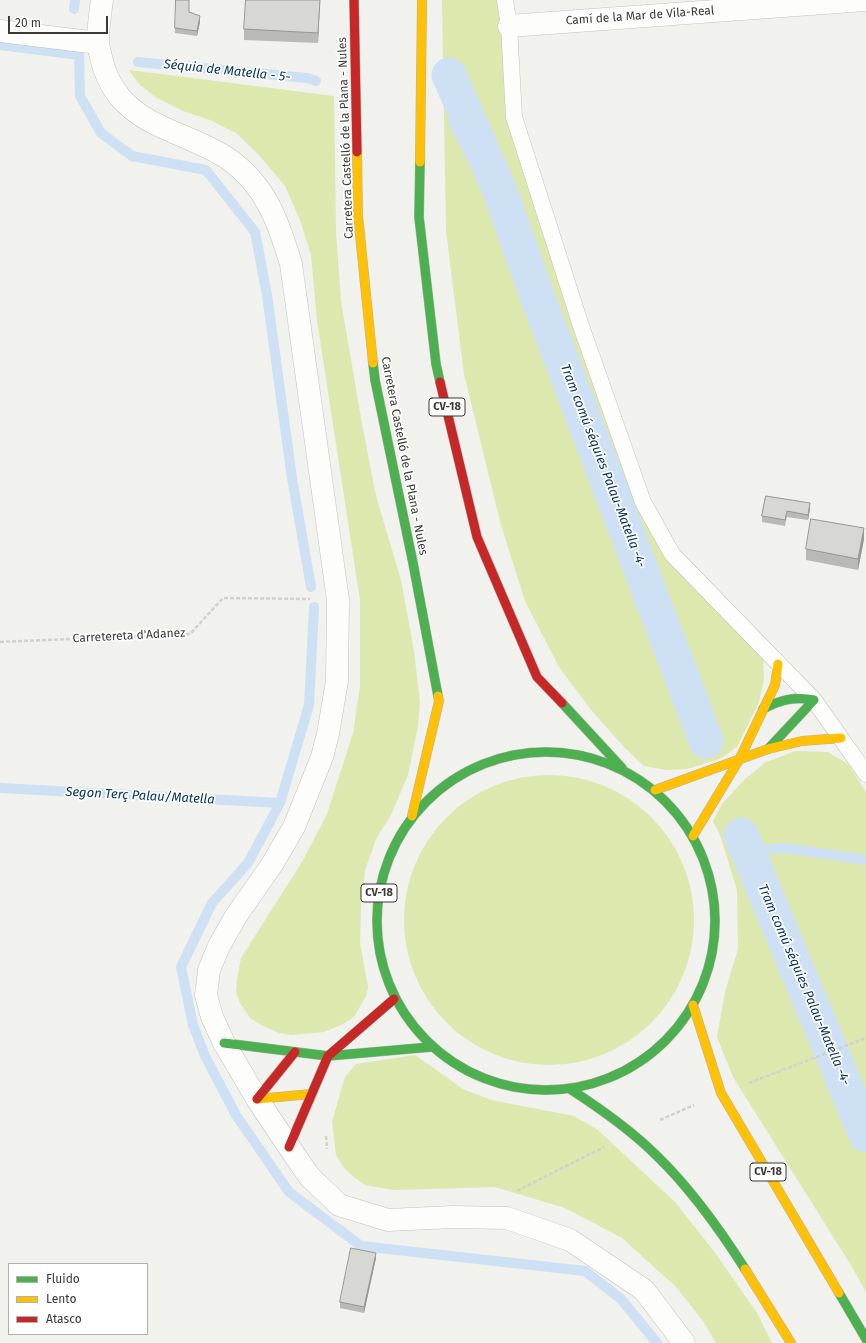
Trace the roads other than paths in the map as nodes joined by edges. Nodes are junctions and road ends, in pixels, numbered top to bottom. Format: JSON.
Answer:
{"nodes":[{"id":1,"x":102,"y":0,"type":"edge"},
{"id":2,"x":354,"y":0,"type":"edge"},
{"id":3,"x":422,"y":0,"type":"edge"},
{"id":4,"x":505,"y":0,"type":"edge"},
{"id":5,"x":866,"y":0,"type":"edge"},
{"id":6,"x":509,"y":26,"type":"junction"},
{"id":7,"x":0,"y":31,"type":"edge"},
{"id":8,"x":98,"y":43,"type":"junction"},
{"id":9,"x":778,"y":664,"type":"junction"},
{"id":10,"x":814,"y":700,"type":"junction"},
{"id":11,"x":763,"y":709,"type":"junction"},
{"id":12,"x":841,"y":738,"type":"junction"},
{"id":13,"x":768,"y":749,"type":"junction"},
{"id":14,"x":739,"y":760,"type":"junction"},
{"id":15,"x":622,"y":768,"type":"junction"},
{"id":16,"x":866,"y":774,"type":"edge"},
{"id":17,"x":655,"y":790,"type":"junction"},
{"id":18,"x":412,"y":816,"type":"junction"},
{"id":19,"x":693,"y":836,"type":"junction"},
{"id":20,"x":394,"y":999,"type":"junction"},
{"id":21,"x":693,"y":1005,"type":"junction"},
{"id":22,"x":224,"y":1043,"type":"junction"},
{"id":23,"x":431,"y":1047,"type":"junction"},
{"id":24,"x":295,"y":1052,"type":"junction"},
{"id":25,"x":328,"y":1056,"type":"junction"},
{"id":26,"x":570,"y":1089,"type":"junction"},
{"id":27,"x":311,"y":1094,"type":"junction"},
{"id":28,"x":257,"y":1099,"type":"junction"},
{"id":29,"x":289,"y":1147,"type":"junction"},
{"id":30,"x":866,"y":1339,"type":"edge"},
{"id":31,"x":684,"y":1343,"type":"edge"},
{"id":32,"x":791,"y":1343,"type":"edge"}],
"edges":[{"from":1,"to":8,"type":"street"},
{"from":2,"to":18,"type":"main road","name":"Carretera Castelló de la Plana - Nules","number":"CV-18"},
{"from":3,"to":15,"type":"main road","number":"CV-18"},
{"from":4,"to":6,"type":"lane"},
{"from":5,"to":6,"type":"street","name":"Camí de la Mar de Vila-Real"},
{"from":6,"to":9,"type":"lane"},
{"from":7,"to":8,"type":"street"},
{"from":8,"to":22,"type":"street"},
{"from":9,"to":10,"type":"lane"},
{"from":9,"to":11,"type":"main road"},
{"from":10,"to":11,"type":"main road"},
{"from":10,"to":12,"type":"lane"},
{"from":10,"to":13,"type":"main road"},
{"from":11,"to":14,"type":"main road"},
{"from":12,"to":13,"type":"main road"},
{"from":12,"to":16,"type":"lane"},
{"from":13,"to":14,"type":"main road"},
{"from":14,"to":17,"type":"main road"},
{"from":14,"to":19,"type":"main road"},
{"from":15,"to":17,"type":"main road","number":"CV-18"},
{"from":15,"to":18,"type":"main road","number":"CV-18"},
{"from":17,"to":19,"type":"main road","number":"CV-18"},
{"from":18,"to":20,"type":"main road","number":"CV-18"},
{"from":19,"to":21,"type":"main road","number":"CV-18"},
{"from":20,"to":23,"type":"main road","number":"CV-18"},
{"from":20,"to":25,"type":"main road"},
{"from":21,"to":26,"type":"main road","number":"CV-18"},
{"from":21,"to":30,"type":"main road","number":"CV-18"},
{"from":22,"to":24,"type":"main road"},
{"from":22,"to":28,"type":"street"},
{"from":23,"to":25,"type":"main road"},
{"from":23,"to":26,"type":"main road","number":"CV-18"},
{"from":24,"to":25,"type":"main road"},
{"from":24,"to":28,"type":"main road"},
{"from":25,"to":27,"type":"main road"},
{"from":26,"to":32,"type":"main road"},
{"from":27,"to":28,"type":"main road"},
{"from":27,"to":29,"type":"main road"},
{"from":28,"to":29,"type":"street"},
{"from":29,"to":31,"type":"street"}]}
